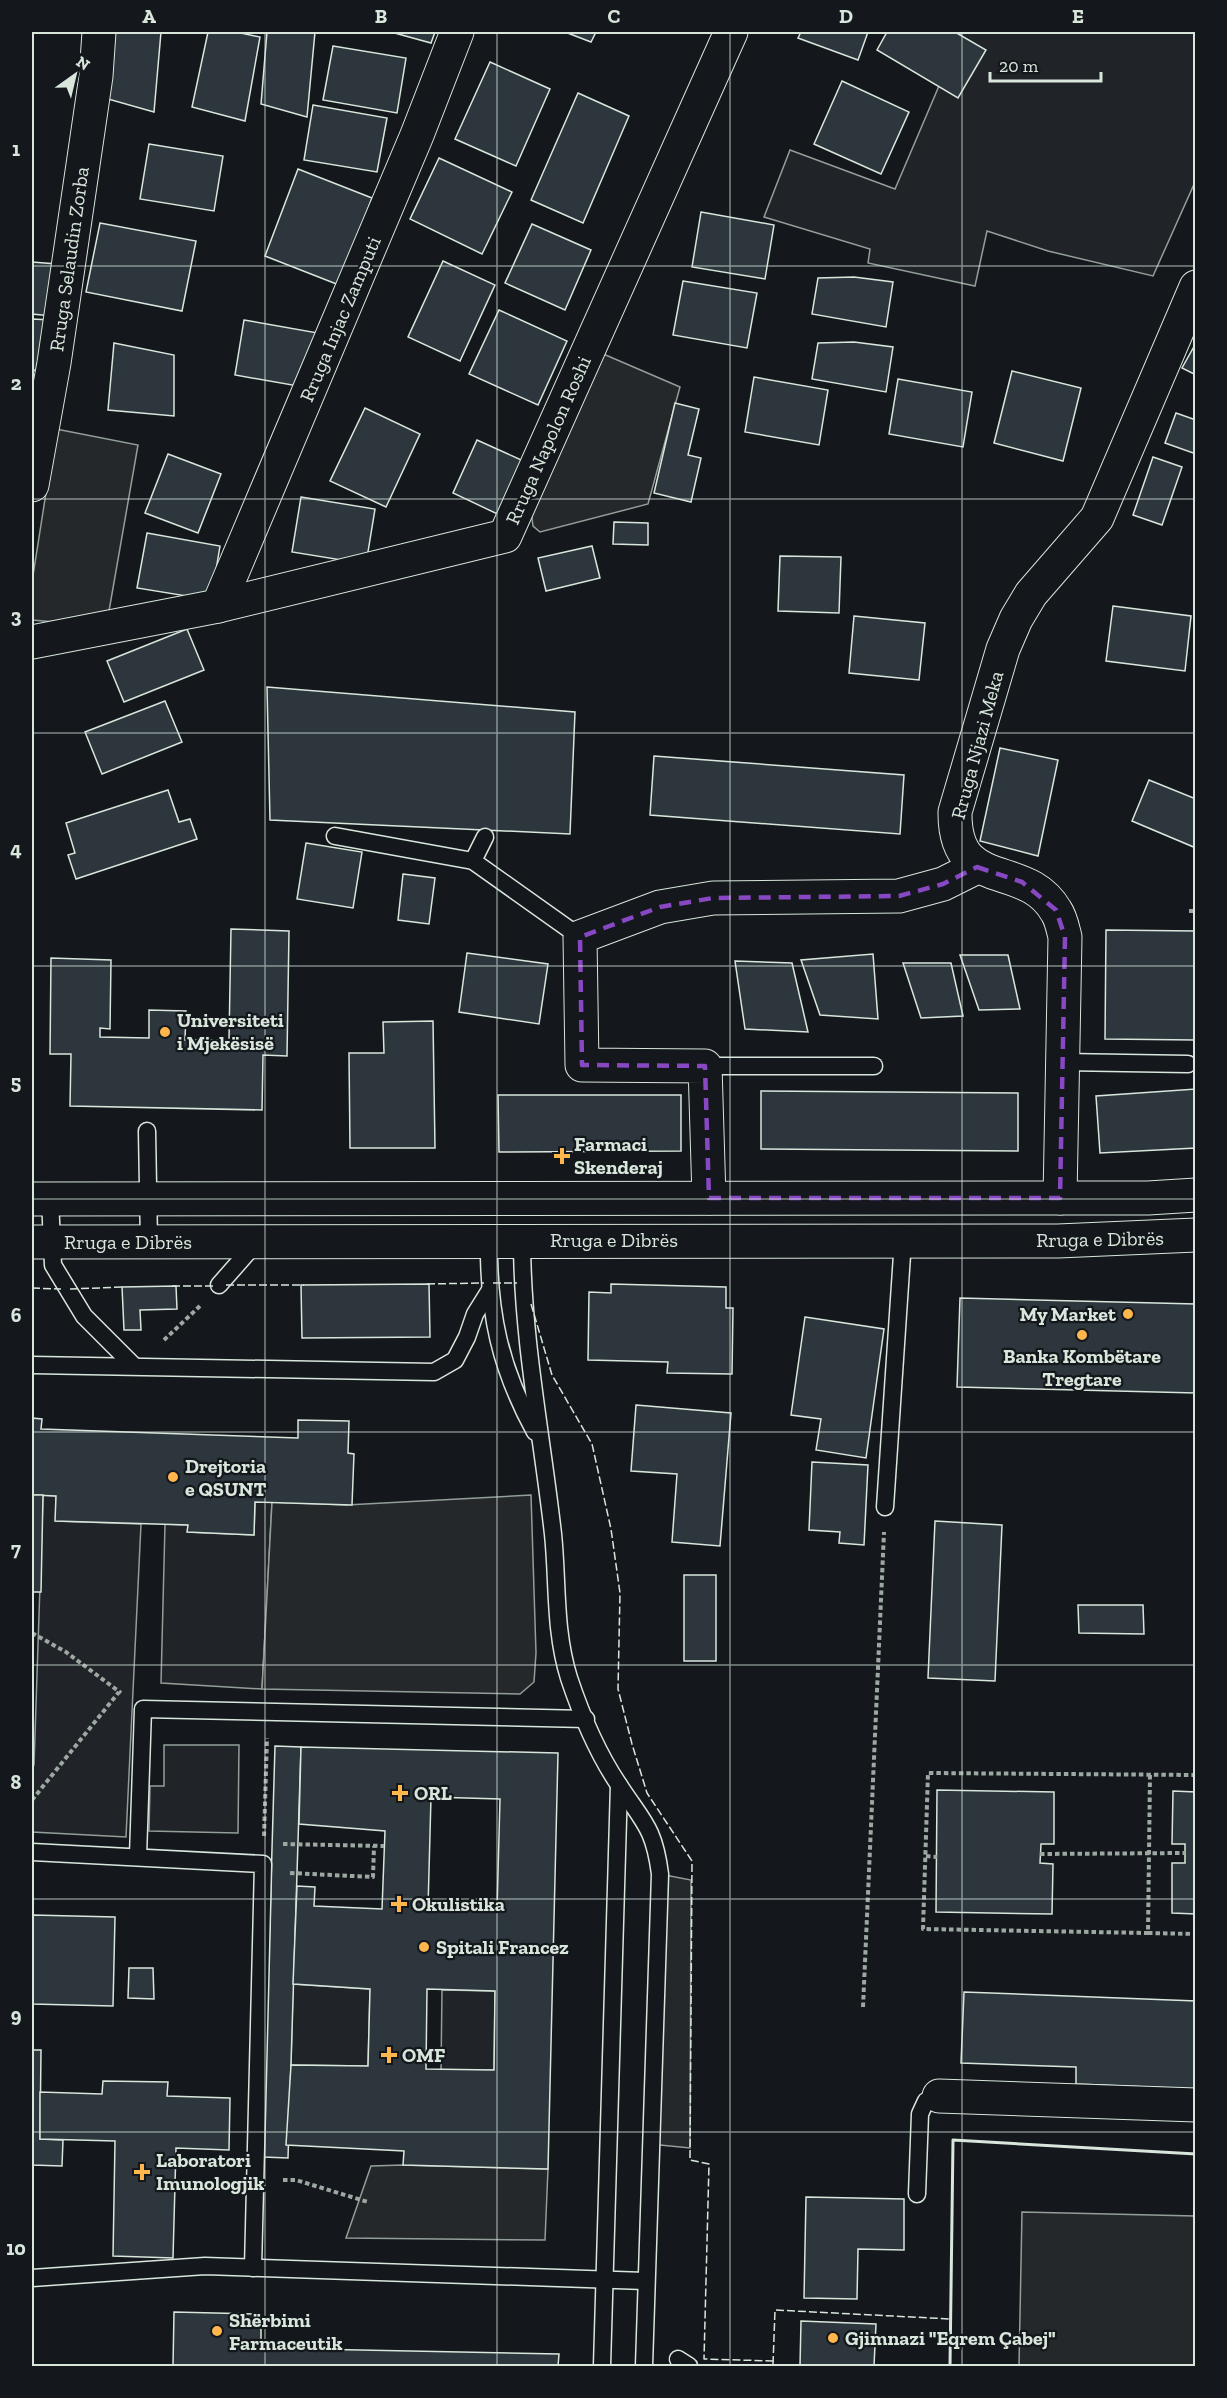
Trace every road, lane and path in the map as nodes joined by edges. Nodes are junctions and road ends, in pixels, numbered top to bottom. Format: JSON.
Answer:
{"nodes":[{"id":1,"x":99,"y":32,"type":"edge"},
{"id":2,"x":457,"y":32,"type":"edge"},
{"id":3,"x":730,"y":32,"type":"edge"},
{"id":4,"x":1196,"y":287,"type":"edge"},
{"id":5,"x":32,"y":485,"type":"edge"},
{"id":6,"x":218,"y":606,"type":"junction"},
{"id":7,"x":32,"y":642,"type":"edge"},
{"id":8,"x":335,"y":836,"type":"dead end"},
{"id":9,"x":485,"y":837,"type":"dead end"},
{"id":10,"x":473,"y":861,"type":"junction"},
{"id":11,"x":977,"y":867,"type":"junction"},
{"id":12,"x":1190,"y":911,"type":"dead end"},
{"id":13,"x":1196,"y":911,"type":"edge"},
{"id":14,"x":580,"y":937,"type":"junction"},
{"id":15,"x":1062,"y":1062,"type":"junction"},
{"id":16,"x":1188,"y":1064,"type":"dead end"},
{"id":17,"x":705,"y":1066,"type":"junction"},
{"id":18,"x":874,"y":1066,"type":"dead end"},
{"id":19,"x":147,"y":1131,"type":"dead end"},
{"id":20,"x":1196,"y":1195,"type":"edge"},
{"id":21,"x":709,"y":1198,"type":"junction"},
{"id":22,"x":1060,"y":1198,"type":"junction"},
{"id":23,"x":41,"y":1199,"type":"edge"},
{"id":24,"x":148,"y":1199,"type":"junction"},
{"id":25,"x":1196,"y":1235,"type":"edge"},
{"id":26,"x":489,"y":1240,"type":"junction"},
{"id":27,"x":522,"y":1240,"type":"junction"},
{"id":28,"x":903,"y":1240,"type":"junction"},
{"id":29,"x":41,"y":1242,"type":"edge"},
{"id":30,"x":149,"y":1242,"type":"junction"},
{"id":31,"x":256,"y":1242,"type":"junction"},
{"id":32,"x":219,"y":1286,"type":"joint"},
{"id":33,"x":489,"y":1290,"type":"junction"},
{"id":34,"x":32,"y":1365,"type":"edge"},
{"id":35,"x":134,"y":1366,"type":"junction"},
{"id":36,"x":540,"y":1440,"type":"junction"},
{"id":37,"x":885,"y":1507,"type":"joint"},
{"id":38,"x":32,"y":1633,"type":"edge"},
{"id":39,"x":119,"y":1692,"type":"junction"},
{"id":40,"x":143,"y":1709,"type":"junction"},
{"id":41,"x":268,"y":1712,"type":"junction"},
{"id":42,"x":585,"y":1719,"type":"junction"},
{"id":43,"x":1196,"y":1774,"type":"edge"},
{"id":44,"x":1150,"y":1775,"type":"junction"},
{"id":45,"x":619,"y":1785,"type":"junction"},
{"id":46,"x":32,"y":1800,"type":"edge"},
{"id":47,"x":298,"y":1844,"type":"dead end"},
{"id":48,"x":374,"y":1846,"type":"junction"},
{"id":49,"x":384,"y":1846,"type":"dead end"},
{"id":50,"x":32,"y":1852,"type":"edge"},
{"id":51,"x":1149,"y":1853,"type":"junction"},
{"id":52,"x":1185,"y":1853,"type":"dead end"},
{"id":53,"x":1040,"y":1854,"type":"dead end"},
{"id":54,"x":138,"y":1856,"type":"junction"},
{"id":55,"x":926,"y":1856,"type":"junction"},
{"id":56,"x":937,"y":1857,"type":"dead end"},
{"id":57,"x":263,"y":1868,"type":"junction"},
{"id":58,"x":1148,"y":1933,"type":"junction"},
{"id":59,"x":1196,"y":1934,"type":"edge"},
{"id":60,"x":863,"y":2007,"type":"dead end"},
{"id":61,"x":939,"y":2096,"type":"joint"},
{"id":62,"x":1196,"y":2105,"type":"edge"},
{"id":63,"x":296,"y":2180,"type":"dead end"},
{"id":64,"x":917,"y":2194,"type":"dead end"},
{"id":65,"x":368,"y":2202,"type":"dead end"},
{"id":66,"x":253,"y":2268,"type":"junction"},
{"id":67,"x":32,"y":2278,"type":"edge"},
{"id":68,"x":604,"y":2278,"type":"junction"},
{"id":69,"x":645,"y":2281,"type":"junction"},
{"id":70,"x":602,"y":2367,"type":"edge"},
{"id":71,"x":644,"y":2367,"type":"edge"}],
"edges":[{"from":1,"to":5,"type":"main road","name":"Rruga Selaudin Zorba"},
{"from":2,"to":6,"type":"main road","name":"Rruga Injac Zamputi"},
{"from":3,"to":6,"type":"main road","name":"Rruga Napolon Roshi"},
{"from":4,"to":11,"type":"main road","name":"Rruga Njazi Meka"},
{"from":6,"to":7,"type":"main road","name":"Rruga Napolon Roshi"},
{"from":8,"to":10,"type":"lane"},
{"from":9,"to":10,"type":"lane"},
{"from":10,"to":14,"type":"lane"},
{"from":11,"to":14,"type":"main road"},
{"from":11,"to":15,"type":"main road"},
{"from":12,"to":13,"type":"path"},
{"from":14,"to":17,"type":"main road"},
{"from":15,"to":16,"type":"lane"},
{"from":15,"to":22,"type":"main road"},
{"from":17,"to":18,"type":"lane"},
{"from":17,"to":21,"type":"main road"},
{"from":19,"to":24,"type":"lane"},
{"from":20,"to":22,"type":"main road","name":"Rruga e Dibrës"},
{"from":21,"to":22,"type":"main road","name":"Rruga e Dibrës"},
{"from":21,"to":24,"type":"main road","name":"Rruga e Dibrës"},
{"from":23,"to":24,"type":"main road","name":"Rruga e Dibrës"},
{"from":23,"to":29,"type":"lane"},
{"from":24,"to":30,"type":"lane"},
{"from":25,"to":28,"type":"main road","name":"Rruga e Dibrës"},
{"from":26,"to":27,"type":"main road","name":"Rruga e Dibrës"},
{"from":26,"to":31,"type":"main road","name":"Rruga e Dibrës"},
{"from":26,"to":33,"type":"lane"},
{"from":27,"to":28,"type":"main road","name":"Rruga e Dibrës"},
{"from":27,"to":36,"type":"lane"},
{"from":28,"to":37,"type":"lane"},
{"from":29,"to":30,"type":"main road","name":"Rruga e Dibrës"},
{"from":29,"to":35,"type":"lane"},
{"from":30,"to":31,"type":"main road","name":"Rruga e Dibrës"},
{"from":31,"to":32,"type":"lane"},
{"from":32,"to":35,"type":"path"},
{"from":33,"to":35,"type":"lane"},
{"from":33,"to":36,"type":"lane"},
{"from":34,"to":35,"type":"lane"},
{"from":36,"to":42,"type":"lane"},
{"from":37,"to":60,"type":"path"},
{"from":38,"to":39,"type":"path"},
{"from":39,"to":40,"type":"path"},
{"from":39,"to":46,"type":"path"},
{"from":40,"to":41,"type":"lane"},
{"from":40,"to":54,"type":"lane"},
{"from":41,"to":42,"type":"lane"},
{"from":41,"to":57,"type":"path"},
{"from":42,"to":45,"type":"lane"},
{"from":43,"to":44,"type":"path"},
{"from":44,"to":51,"type":"path"},
{"from":44,"to":55,"type":"path"},
{"from":45,"to":68,"type":"lane"},
{"from":45,"to":69,"type":"lane"},
{"from":47,"to":48,"type":"path"},
{"from":48,"to":49,"type":"path"},
{"from":48,"to":57,"type":"path"},
{"from":50,"to":54,"type":"lane"},
{"from":51,"to":52,"type":"path"},
{"from":51,"to":53,"type":"path"},
{"from":51,"to":58,"type":"path"},
{"from":54,"to":57,"type":"lane"},
{"from":55,"to":56,"type":"path"},
{"from":55,"to":58,"type":"path"},
{"from":57,"to":66,"type":"lane"},
{"from":58,"to":59,"type":"path"},
{"from":61,"to":62,"type":"main road"},
{"from":61,"to":64,"type":"lane"},
{"from":63,"to":65,"type":"path"},
{"from":66,"to":67,"type":"lane"},
{"from":66,"to":68,"type":"lane"},
{"from":68,"to":69,"type":"lane"},
{"from":68,"to":70,"type":"lane"},
{"from":69,"to":71,"type":"lane"}]}
